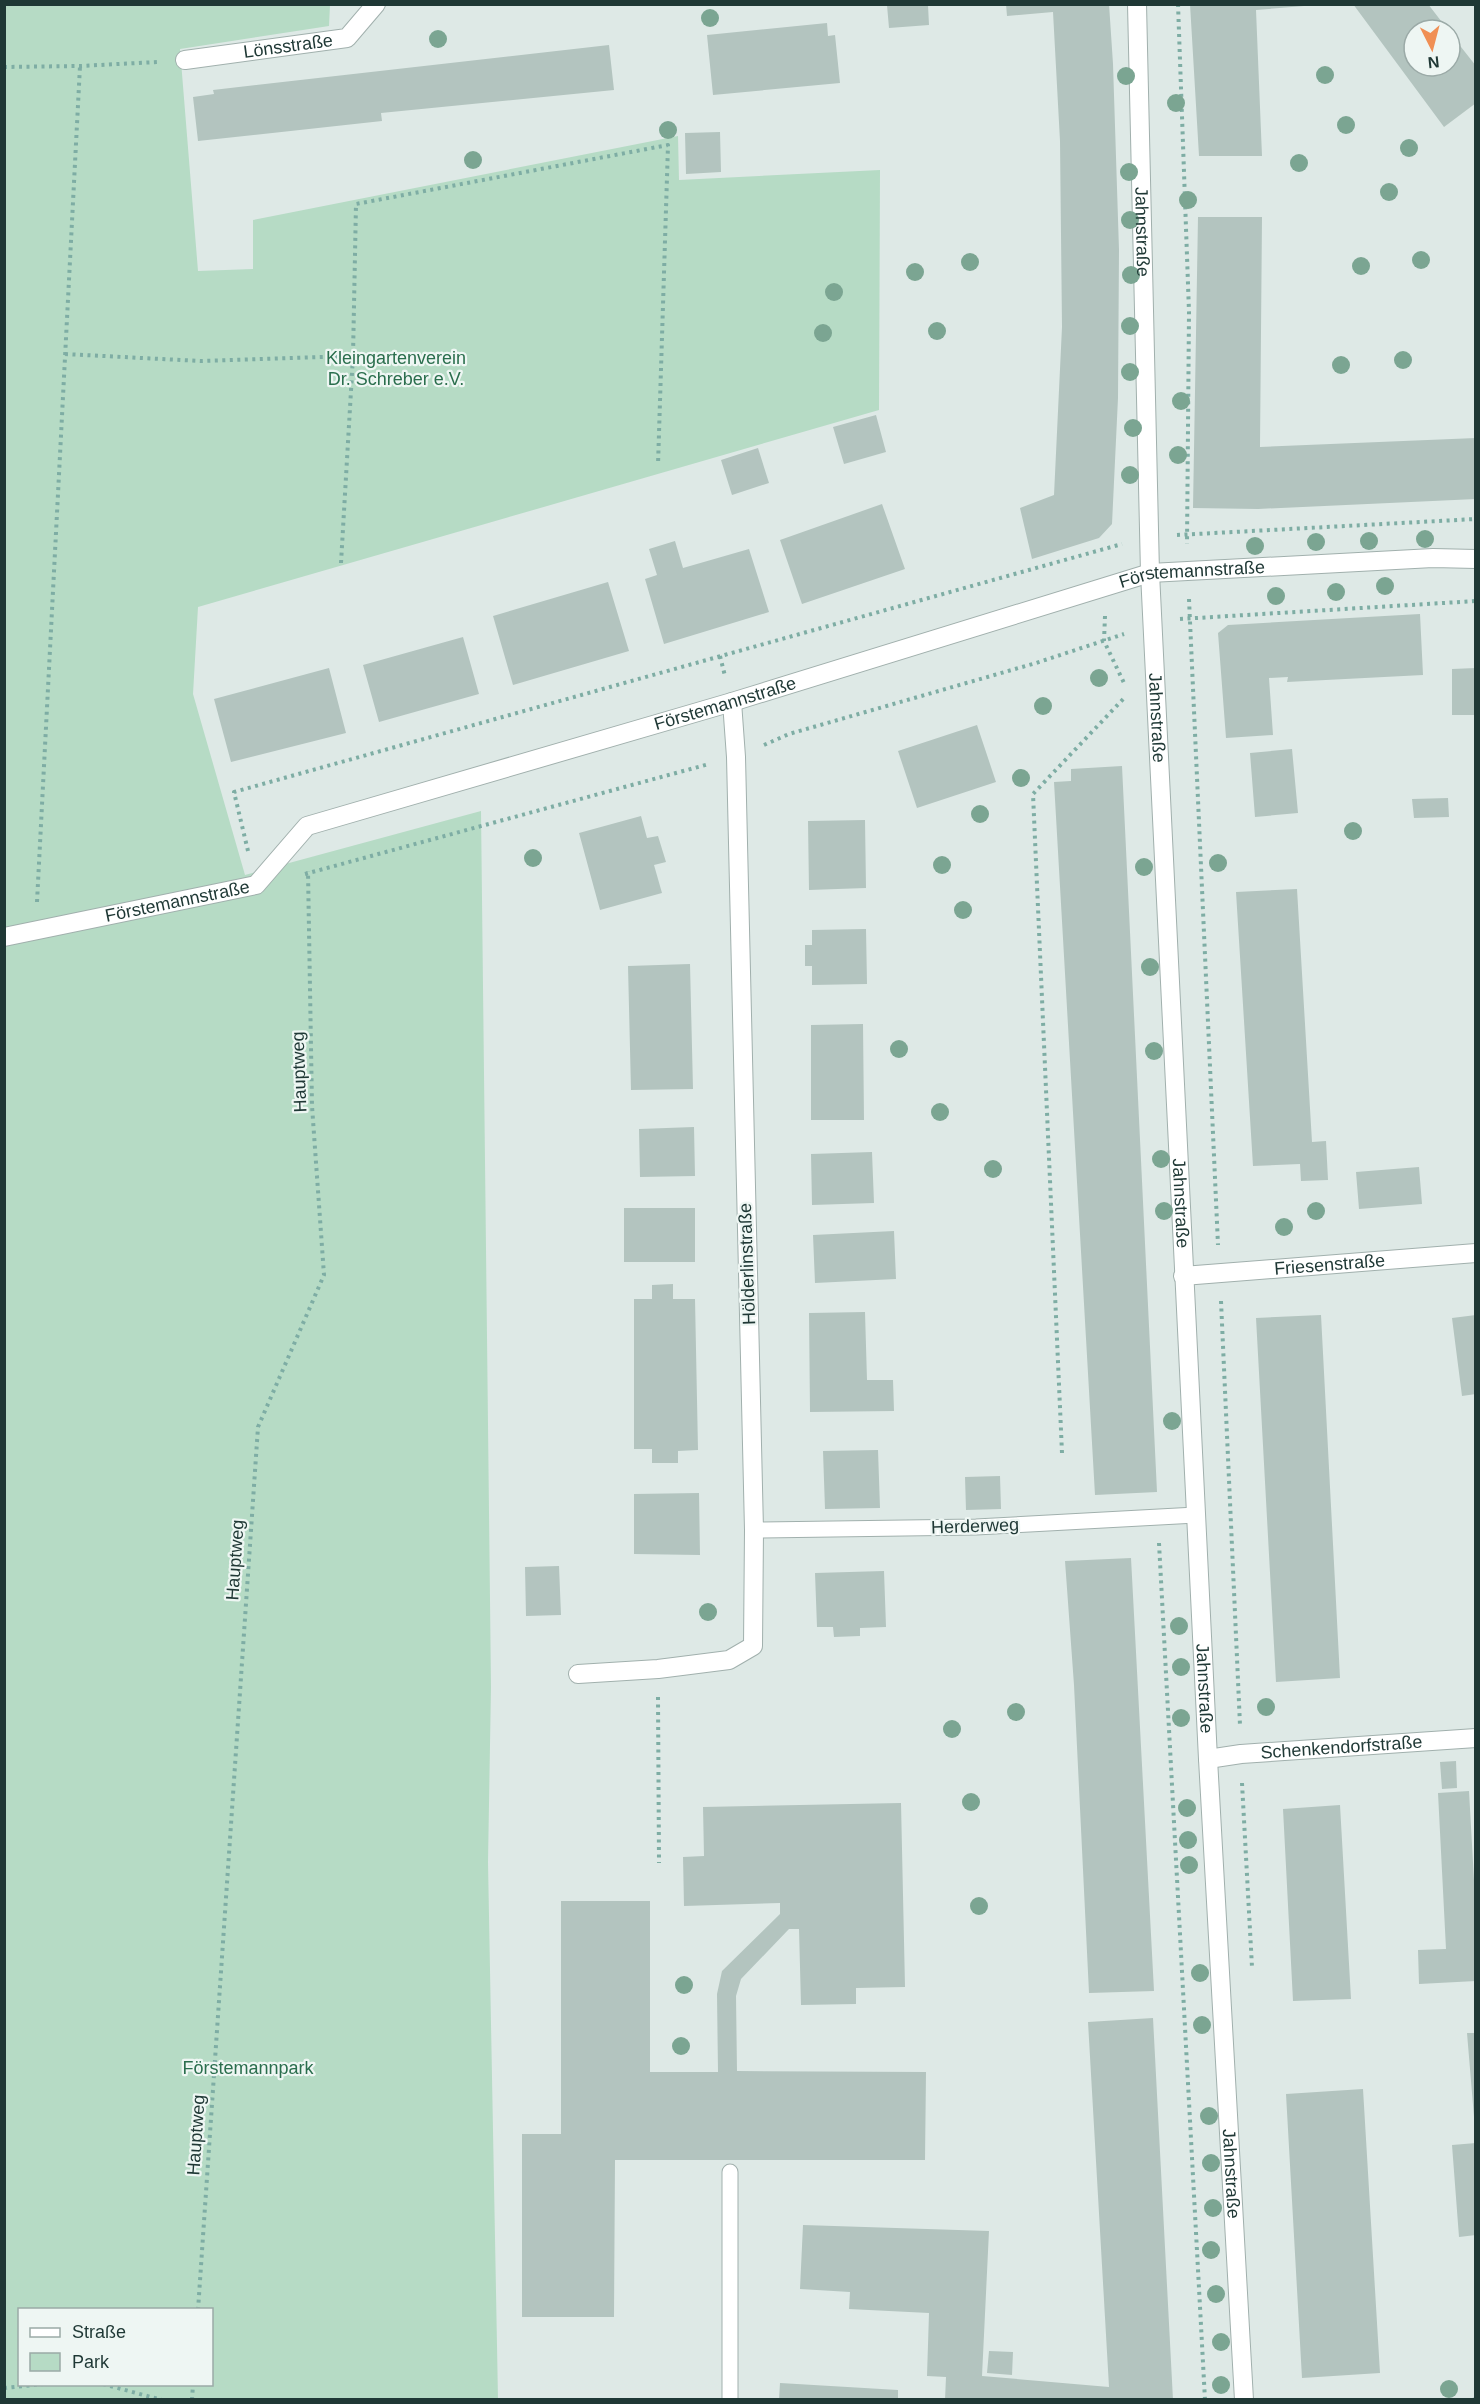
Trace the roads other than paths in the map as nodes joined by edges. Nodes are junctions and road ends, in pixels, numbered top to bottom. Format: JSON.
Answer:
{"nodes":[{"id":1,"x":376,"y":4,"type":"edge"},
{"id":2,"x":1137,"y":4,"type":"edge"},
{"id":3,"x":185,"y":60,"type":"road end"},
{"id":4,"x":1476,"y":559,"type":"edge"},
{"id":5,"x":1150,"y":573,"type":"junction"},
{"id":6,"x":732,"y":702,"type":"junction"},
{"id":7,"x":4,"y":937,"type":"edge"},
{"id":8,"x":1476,"y":1253,"type":"edge"},
{"id":9,"x":1183,"y":1276,"type":"junction"},
{"id":10,"x":1196,"y":1515,"type":"junction"},
{"id":11,"x":754,"y":1530,"type":"junction"},
{"id":12,"x":578,"y":1674,"type":"dead end"},
{"id":13,"x":1476,"y":1738,"type":"edge"},
{"id":14,"x":1208,"y":1759,"type":"junction"},
{"id":15,"x":730,"y":2172,"type":"dead end"},
{"id":16,"x":730,"y":2400,"type":"edge"},
{"id":17,"x":1244,"y":2400,"type":"edge"}],
"edges":[{"from":1,"to":3,"type":"street","name":"Lönsstraße"},
{"from":2,"to":5,"type":"street","name":"Jahnstraße"},
{"from":4,"to":5,"type":"street","name":"Förstemannstraße"},
{"from":5,"to":6,"type":"street","name":"Förstemannstraße"},
{"from":5,"to":9,"type":"street","name":"Jahnstraße"},
{"from":6,"to":7,"type":"street","name":"Förstemannstraße"},
{"from":6,"to":11,"type":"street","name":"Hölderlinstraße"},
{"from":8,"to":9,"type":"street","name":"Friesenstraße"},
{"from":9,"to":10,"type":"street","name":"Jahnstraße"},
{"from":10,"to":11,"type":"lane","name":"Herderweg"},
{"from":10,"to":14,"type":"street","name":"Jahnstraße"},
{"from":11,"to":12,"type":"street","name":"Hölderlinstraße"},
{"from":13,"to":14,"type":"street","name":"Schenkendorfstraße"},
{"from":14,"to":17,"type":"street","name":"Jahnstraße"},
{"from":15,"to":16,"type":"lane"}]}
